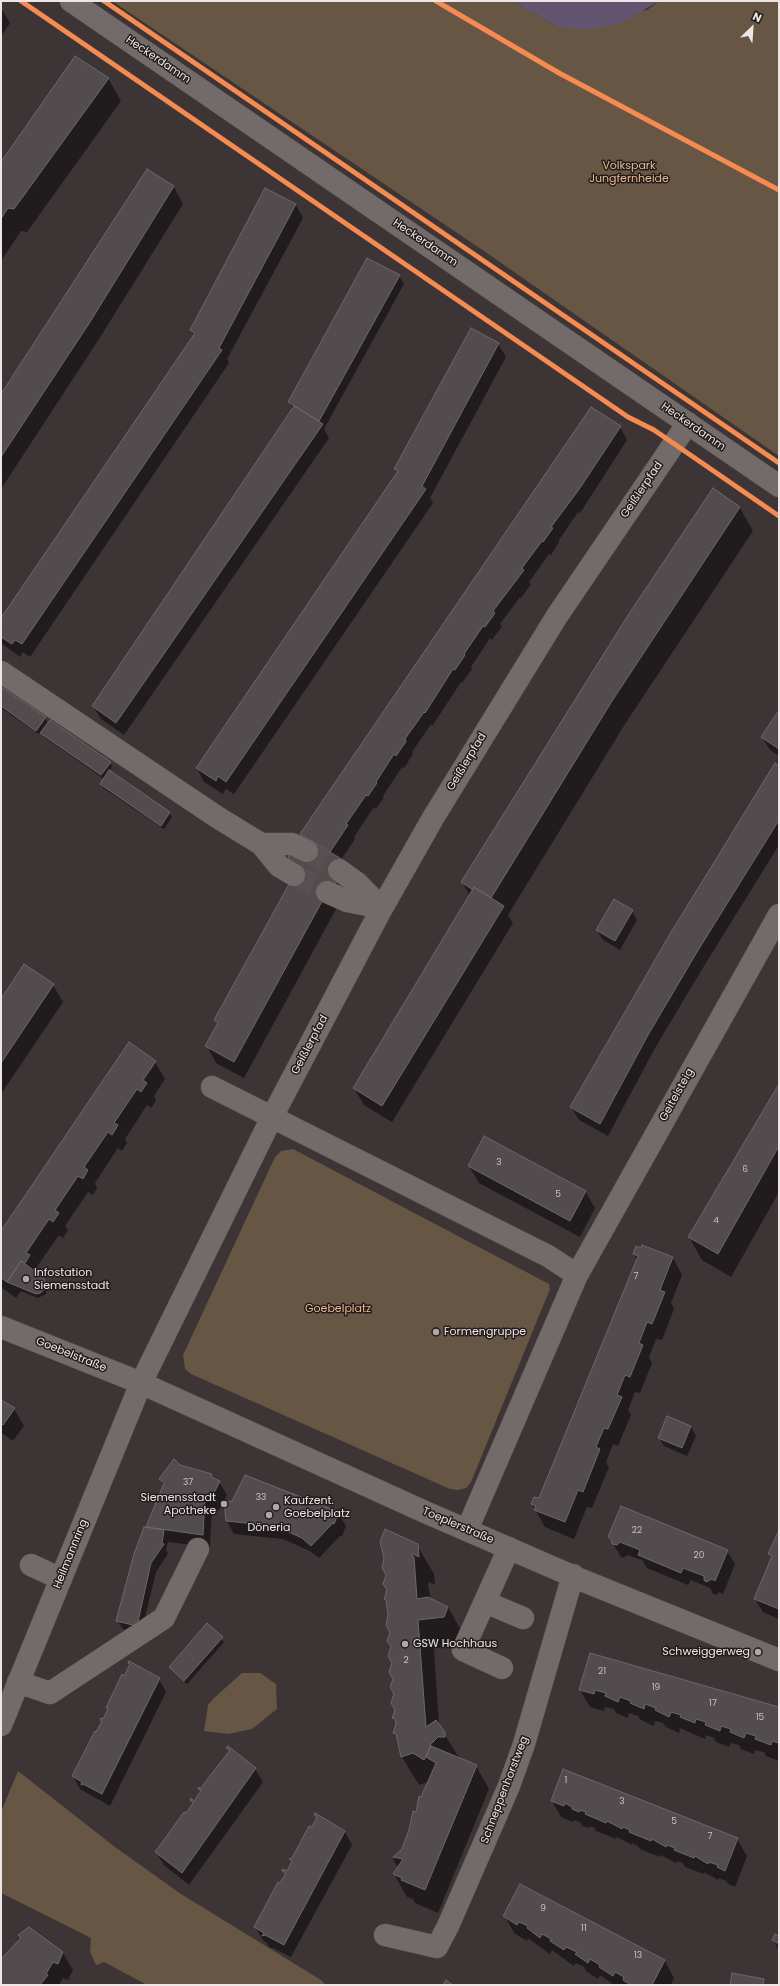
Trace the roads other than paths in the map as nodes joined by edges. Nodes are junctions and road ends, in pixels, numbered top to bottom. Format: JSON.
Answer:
{"nodes":[{"id":1,"x":71,"y":1,"type":"edge"},
{"id":2,"x":688,"y":423,"type":"junction"},
{"id":3,"x":779,"y":486,"type":"edge"},
{"id":4,"x":1,"y":672,"type":"edge"},
{"id":5,"x":261,"y":844,"type":"junction"},
{"id":6,"x":307,"y":852,"type":"tunnel mouth"},
{"id":7,"x":339,"y":870,"type":"tunnel mouth"},
{"id":8,"x":294,"y":875,"type":"tunnel mouth"},
{"id":9,"x":327,"y":892,"type":"tunnel mouth"},
{"id":10,"x":382,"y":908,"type":"junction"},
{"id":11,"x":779,"y":915,"type":"edge"},
{"id":12,"x":212,"y":1087,"type":"dead end"},
{"id":13,"x":272,"y":1116,"type":"junction"},
{"id":14,"x":577,"y":1275,"type":"junction"},
{"id":15,"x":1,"y":1327,"type":"edge"},
{"id":16,"x":141,"y":1383,"type":"junction"},
{"id":17,"x":467,"y":1530,"type":"junction"},
{"id":18,"x":198,"y":1548,"type":"dead end"},
{"id":19,"x":509,"y":1548,"type":"junction"},
{"id":20,"x":31,"y":1565,"type":"dead end"},
{"id":21,"x":573,"y":1576,"type":"junction"},
{"id":22,"x":61,"y":1579,"type":"junction"},
{"id":23,"x":485,"y":1602,"type":"junction"},
{"id":24,"x":523,"y":1618,"type":"dead end"},
{"id":25,"x":779,"y":1660,"type":"edge"},
{"id":26,"x":502,"y":1668,"type":"dead end"},
{"id":27,"x":18,"y":1682,"type":"junction"},
{"id":28,"x":1,"y":1725,"type":"edge"},
{"id":29,"x":385,"y":1935,"type":"dead end"}],
"edges":[{"from":1,"to":2,"type":"street","name":"Heckerdamm"},
{"from":2,"to":3,"type":"street","name":"Heckerdamm"},
{"from":2,"to":10,"type":"street","name":"Geißlerpfad"},
{"from":4,"to":5,"type":"street"},
{"from":5,"to":6,"type":"street"},
{"from":5,"to":8,"type":"street"},
{"from":7,"to":10,"type":"street"},
{"from":9,"to":10,"type":"street"},
{"from":10,"to":13,"type":"street","name":"Geißlerpfad"},
{"from":11,"to":14,"type":"street","name":"Geitelsteig"},
{"from":12,"to":13,"type":"street"},
{"from":13,"to":14,"type":"street"},
{"from":13,"to":16,"type":"street"},
{"from":14,"to":17,"type":"street"},
{"from":15,"to":16,"type":"street","name":"Goebelstraße"},
{"from":16,"to":17,"type":"street","name":"Toeplerstraße"},
{"from":16,"to":22,"type":"street","name":"Heilmannring"},
{"from":17,"to":19,"type":"street","name":"Toeplerstraße"},
{"from":18,"to":27,"type":"street"},
{"from":19,"to":21,"type":"street","name":"Toeplerstraße"},
{"from":19,"to":23,"type":"street"},
{"from":20,"to":22,"type":"street"},
{"from":21,"to":25,"type":"street","name":"Toeplerstraße"},
{"from":21,"to":29,"type":"street","name":"Schneppenhorstweg"},
{"from":22,"to":27,"type":"street","name":"Heilmannring"},
{"from":23,"to":24,"type":"street"},
{"from":23,"to":26,"type":"street"},
{"from":27,"to":28,"type":"street","name":"Heilmannring"}]}
